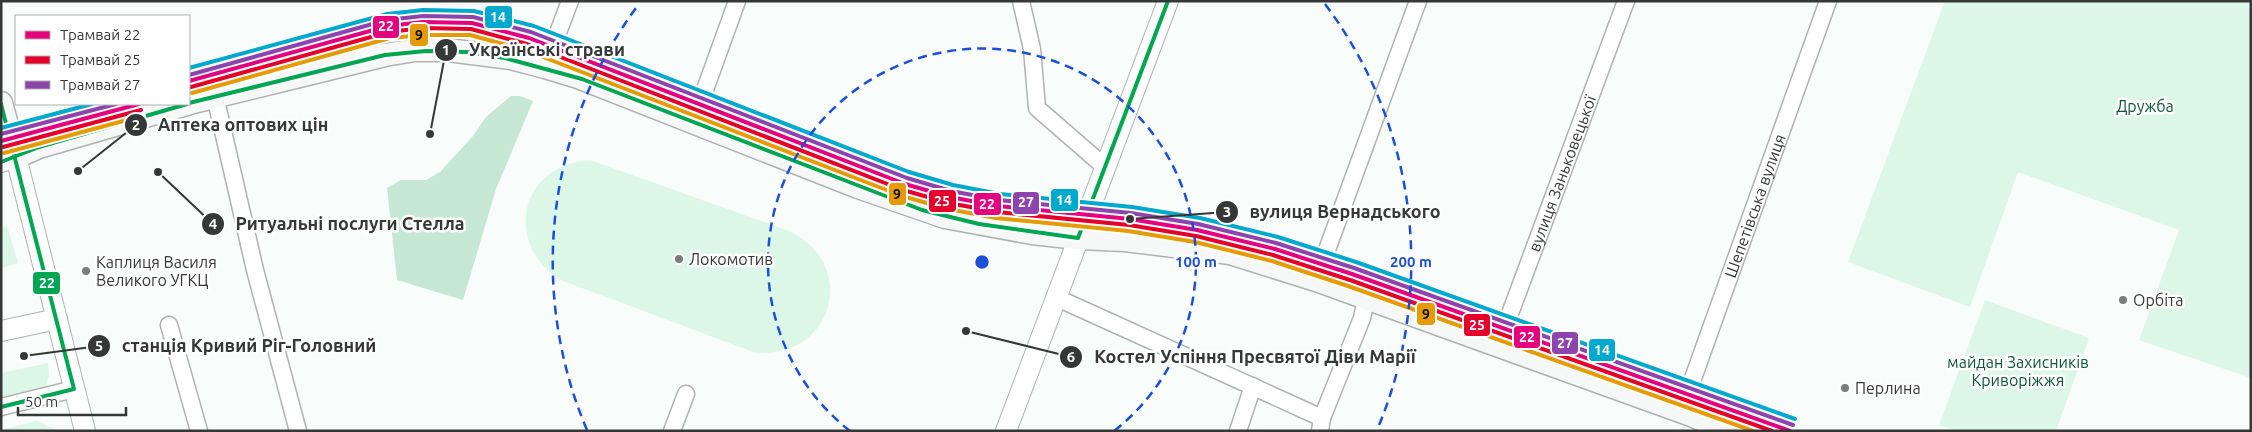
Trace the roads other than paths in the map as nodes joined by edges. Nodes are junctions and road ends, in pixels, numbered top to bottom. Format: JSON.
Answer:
{"nodes":[{"id":1,"x":570,"y":1,"type":"edge"},
{"id":2,"x":738,"y":1,"type":"edge"},
{"id":3,"x":1021,"y":1,"type":"edge"},
{"id":4,"x":1168,"y":1,"type":"edge"},
{"id":5,"x":1418,"y":1,"type":"edge"},
{"id":6,"x":1626,"y":1,"type":"edge"},
{"id":7,"x":1828,"y":1,"type":"edge"},
{"id":8,"x":546,"y":67,"type":"junction"},
{"id":9,"x":215,"y":96,"type":"junction"},
{"id":10,"x":1,"y":103,"type":"edge"},
{"id":11,"x":190,"y":103,"type":"edge"},
{"id":12,"x":185,"y":105,"type":"edge"},
{"id":13,"x":693,"y":123,"type":"junction"},
{"id":14,"x":9,"y":160,"type":"edge"},
{"id":15,"x":1105,"y":167,"type":"junction"},
{"id":16,"x":1078,"y":238,"type":"junction"},
{"id":17,"x":1316,"y":280,"type":"junction"},
{"id":18,"x":1056,"y":297,"type":"junction"},
{"id":19,"x":1366,"y":299,"type":"junction"},
{"id":20,"x":57,"y":319,"type":"junction"},
{"id":21,"x":169,"y":325,"type":"dead end"},
{"id":22,"x":1,"y":331,"type":"edge"},
{"id":23,"x":1498,"y":346,"type":"junction"},
{"id":24,"x":1253,"y":386,"type":"junction"},
{"id":25,"x":74,"y":389,"type":"junction"},
{"id":26,"x":686,"y":394,"type":"dead end"},
{"id":27,"x":1,"y":407,"type":"edge"},
{"id":28,"x":1681,"y":412,"type":"junction"},
{"id":29,"x":1321,"y":424,"type":"edge"},
{"id":30,"x":85,"y":431,"type":"edge"},
{"id":31,"x":198,"y":431,"type":"edge"},
{"id":32,"x":298,"y":431,"type":"edge"},
{"id":33,"x":672,"y":431,"type":"edge"},
{"id":34,"x":1006,"y":431,"type":"edge"},
{"id":35,"x":1238,"y":431,"type":"edge"},
{"id":36,"x":1728,"y":431,"type":"edge"}],
"edges":[{"from":1,"to":8,"type":"street"},
{"from":2,"to":13,"type":"street"},
{"from":3,"to":15,"type":"street"},
{"from":4,"to":15,"type":"street"},
{"from":5,"to":17,"type":"street"},
{"from":6,"to":23,"type":"street","name":"вулиця Заньковецької"},
{"from":7,"to":28,"type":"street","name":"Шепетівська вулиця"},
{"from":8,"to":9,"type":"main road"},
{"from":8,"to":13,"type":"main road"},
{"from":9,"to":11,"type":"main road"},
{"from":9,"to":32,"type":"street"},
{"from":10,"to":14,"type":"main road"},
{"from":12,"to":14,"type":"main road"},
{"from":13,"to":16,"type":"main road"},
{"from":14,"to":20,"type":"street"},
{"from":15,"to":16,"type":"street"},
{"from":16,"to":17,"type":"main road"},
{"from":16,"to":18,"type":"street"},
{"from":17,"to":19,"type":"main road"},
{"from":18,"to":24,"type":"street"},
{"from":18,"to":34,"type":"street"},
{"from":19,"to":23,"type":"main road"},
{"from":19,"to":29,"type":"street"},
{"from":20,"to":22,"type":"street"},
{"from":20,"to":25,"type":"street"},
{"from":21,"to":31,"type":"street"},
{"from":23,"to":28,"type":"main road"},
{"from":24,"to":29,"type":"street"},
{"from":24,"to":35,"type":"street"},
{"from":25,"to":27,"type":"street"},
{"from":25,"to":30,"type":"street"},
{"from":26,"to":33,"type":"street"},
{"from":28,"to":36,"type":"main road"}]}
